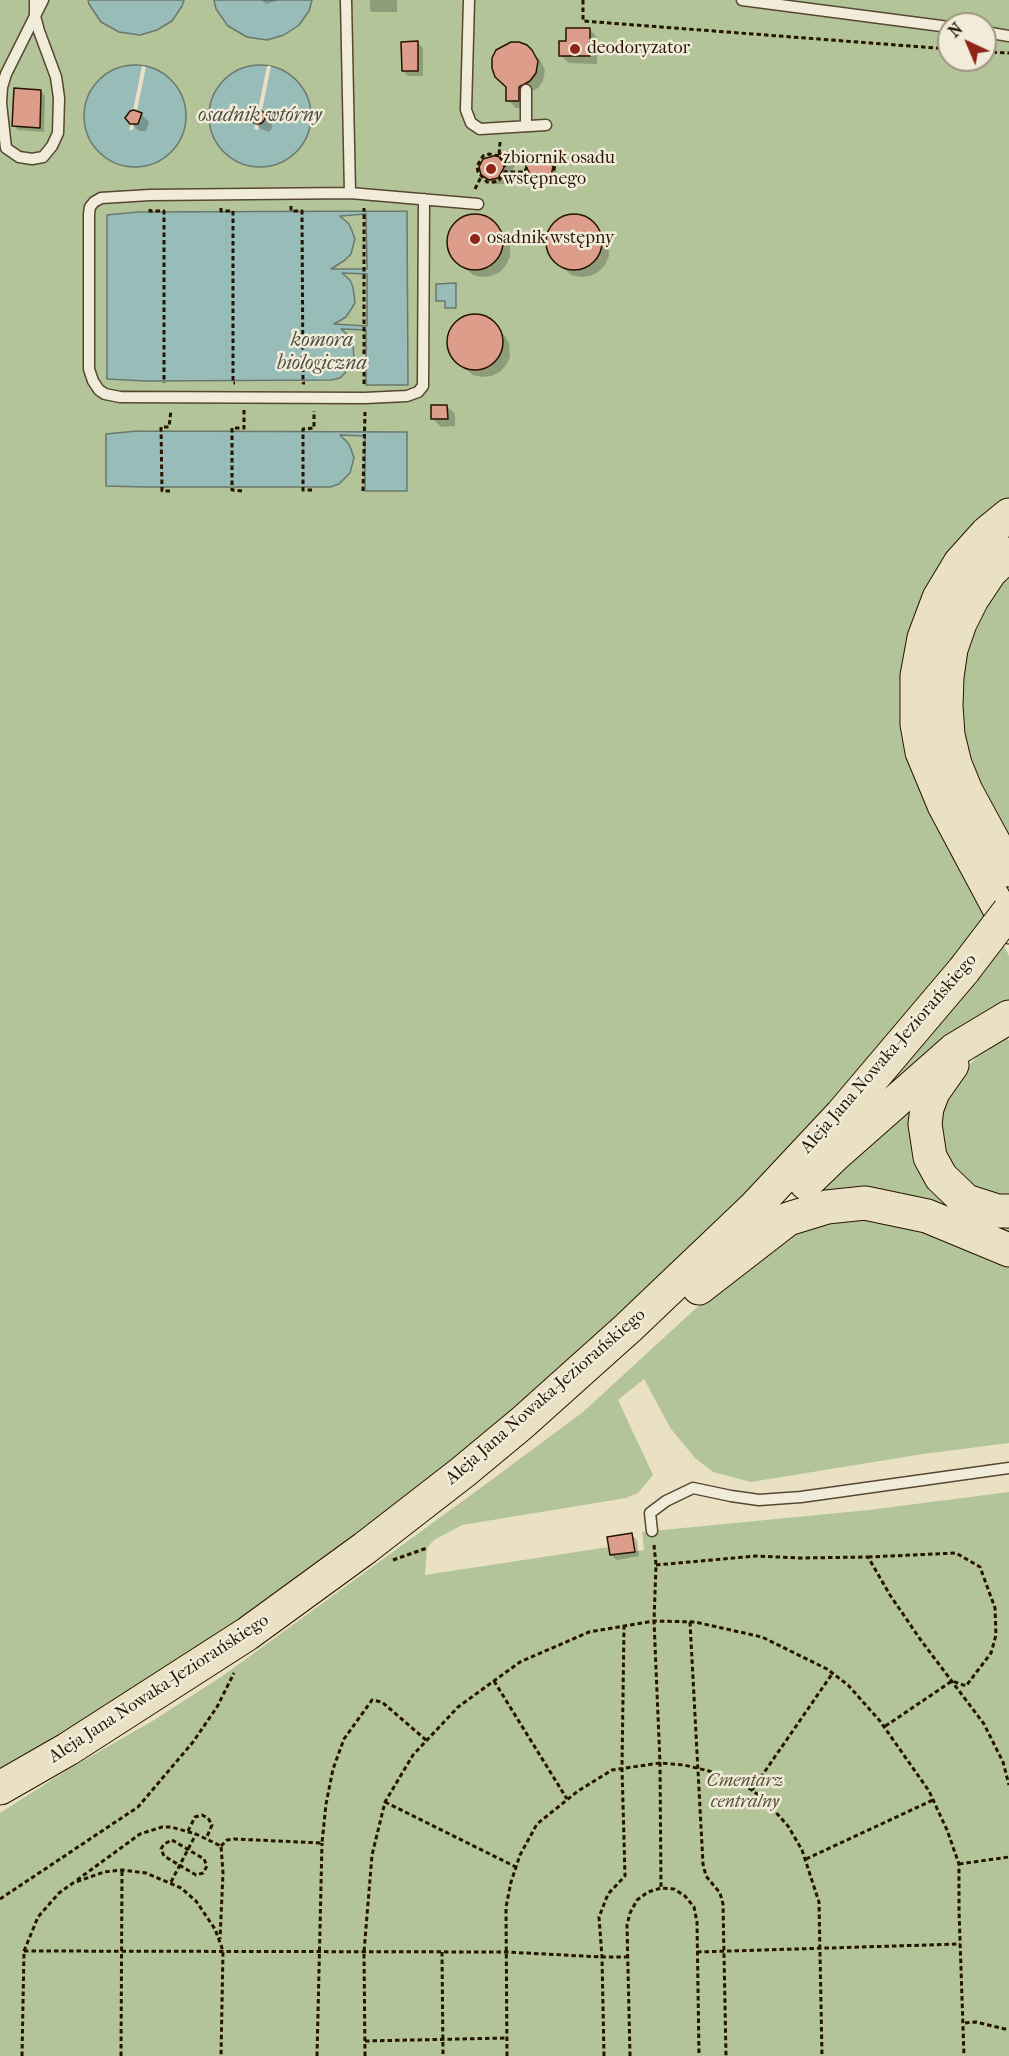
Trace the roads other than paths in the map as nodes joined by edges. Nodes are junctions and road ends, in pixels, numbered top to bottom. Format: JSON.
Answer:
{"nodes":[{"id":1,"x":35,"y":0,"type":"edge"},
{"id":2,"x":43,"y":0,"type":"edge"},
{"id":3,"x":346,"y":0,"type":"edge"},
{"id":4,"x":469,"y":0,"type":"edge"},
{"id":5,"x":742,"y":0,"type":"edge"},
{"id":6,"x":35,"y":16,"type":"junction"},
{"id":7,"x":937,"y":25,"type":"edge"},
{"id":8,"x":525,"y":90,"type":"dead end"},
{"id":9,"x":546,"y":125,"type":"dead end"},
{"id":10,"x":526,"y":126,"type":"junction"},
{"id":11,"x":350,"y":193,"type":"junction"},
{"id":12,"x":476,"y":199,"type":"road end"},
{"id":13,"x":424,"y":200,"type":"junction"},
{"id":14,"x":1009,"y":515,"type":"edge"},
{"id":15,"x":1009,"y":554,"type":"edge"},
{"id":16,"x":1009,"y":870,"type":"edge"},
{"id":17,"x":1009,"y":911,"type":"edge"},
{"id":18,"x":1009,"y":927,"type":"edge"},
{"id":19,"x":1004,"y":1020,"type":"edge"},
{"id":20,"x":1009,"y":1211,"type":"edge"},
{"id":21,"x":1009,"y":1250,"type":"edge"},
{"id":22,"x":699,"y":1288,"type":"junction"},
{"id":23,"x":522,"y":1423,"type":"junction"},
{"id":24,"x":1009,"y":1468,"type":"edge"},
{"id":25,"x":652,"y":1531,"type":"road end"},
{"id":26,"x":0,"y":1788,"type":"edge"}],
"edges":[{"from":1,"to":6,"type":"lane"},
{"from":2,"to":6,"type":"lane"},
{"from":3,"to":11,"type":"lane"},
{"from":4,"to":10,"type":"lane"},
{"from":5,"to":7,"type":"lane"},
{"from":6,"to":6,"type":"lane"},
{"from":8,"to":10,"type":"lane"},
{"from":9,"to":10,"type":"lane"},
{"from":11,"to":13,"type":"lane"},
{"from":11,"to":13,"type":"lane"},
{"from":12,"to":13,"type":"lane"},
{"from":14,"to":18,"type":"main road"},
{"from":15,"to":16,"type":"main road"},
{"from":17,"to":23,"type":"main road","name":"Aleja Jana Nowaka-Jeziorańskiego","bridge":true},
{"from":19,"to":20,"type":"main road"},
{"from":19,"to":22,"type":"main road"},
{"from":21,"to":22,"type":"main road"},
{"from":22,"to":23,"type":"main road"},
{"from":23,"to":26,"type":"main road","name":"Aleja Jana Nowaka-Jeziorańskiego"},
{"from":24,"to":25,"type":"lane"}]}
